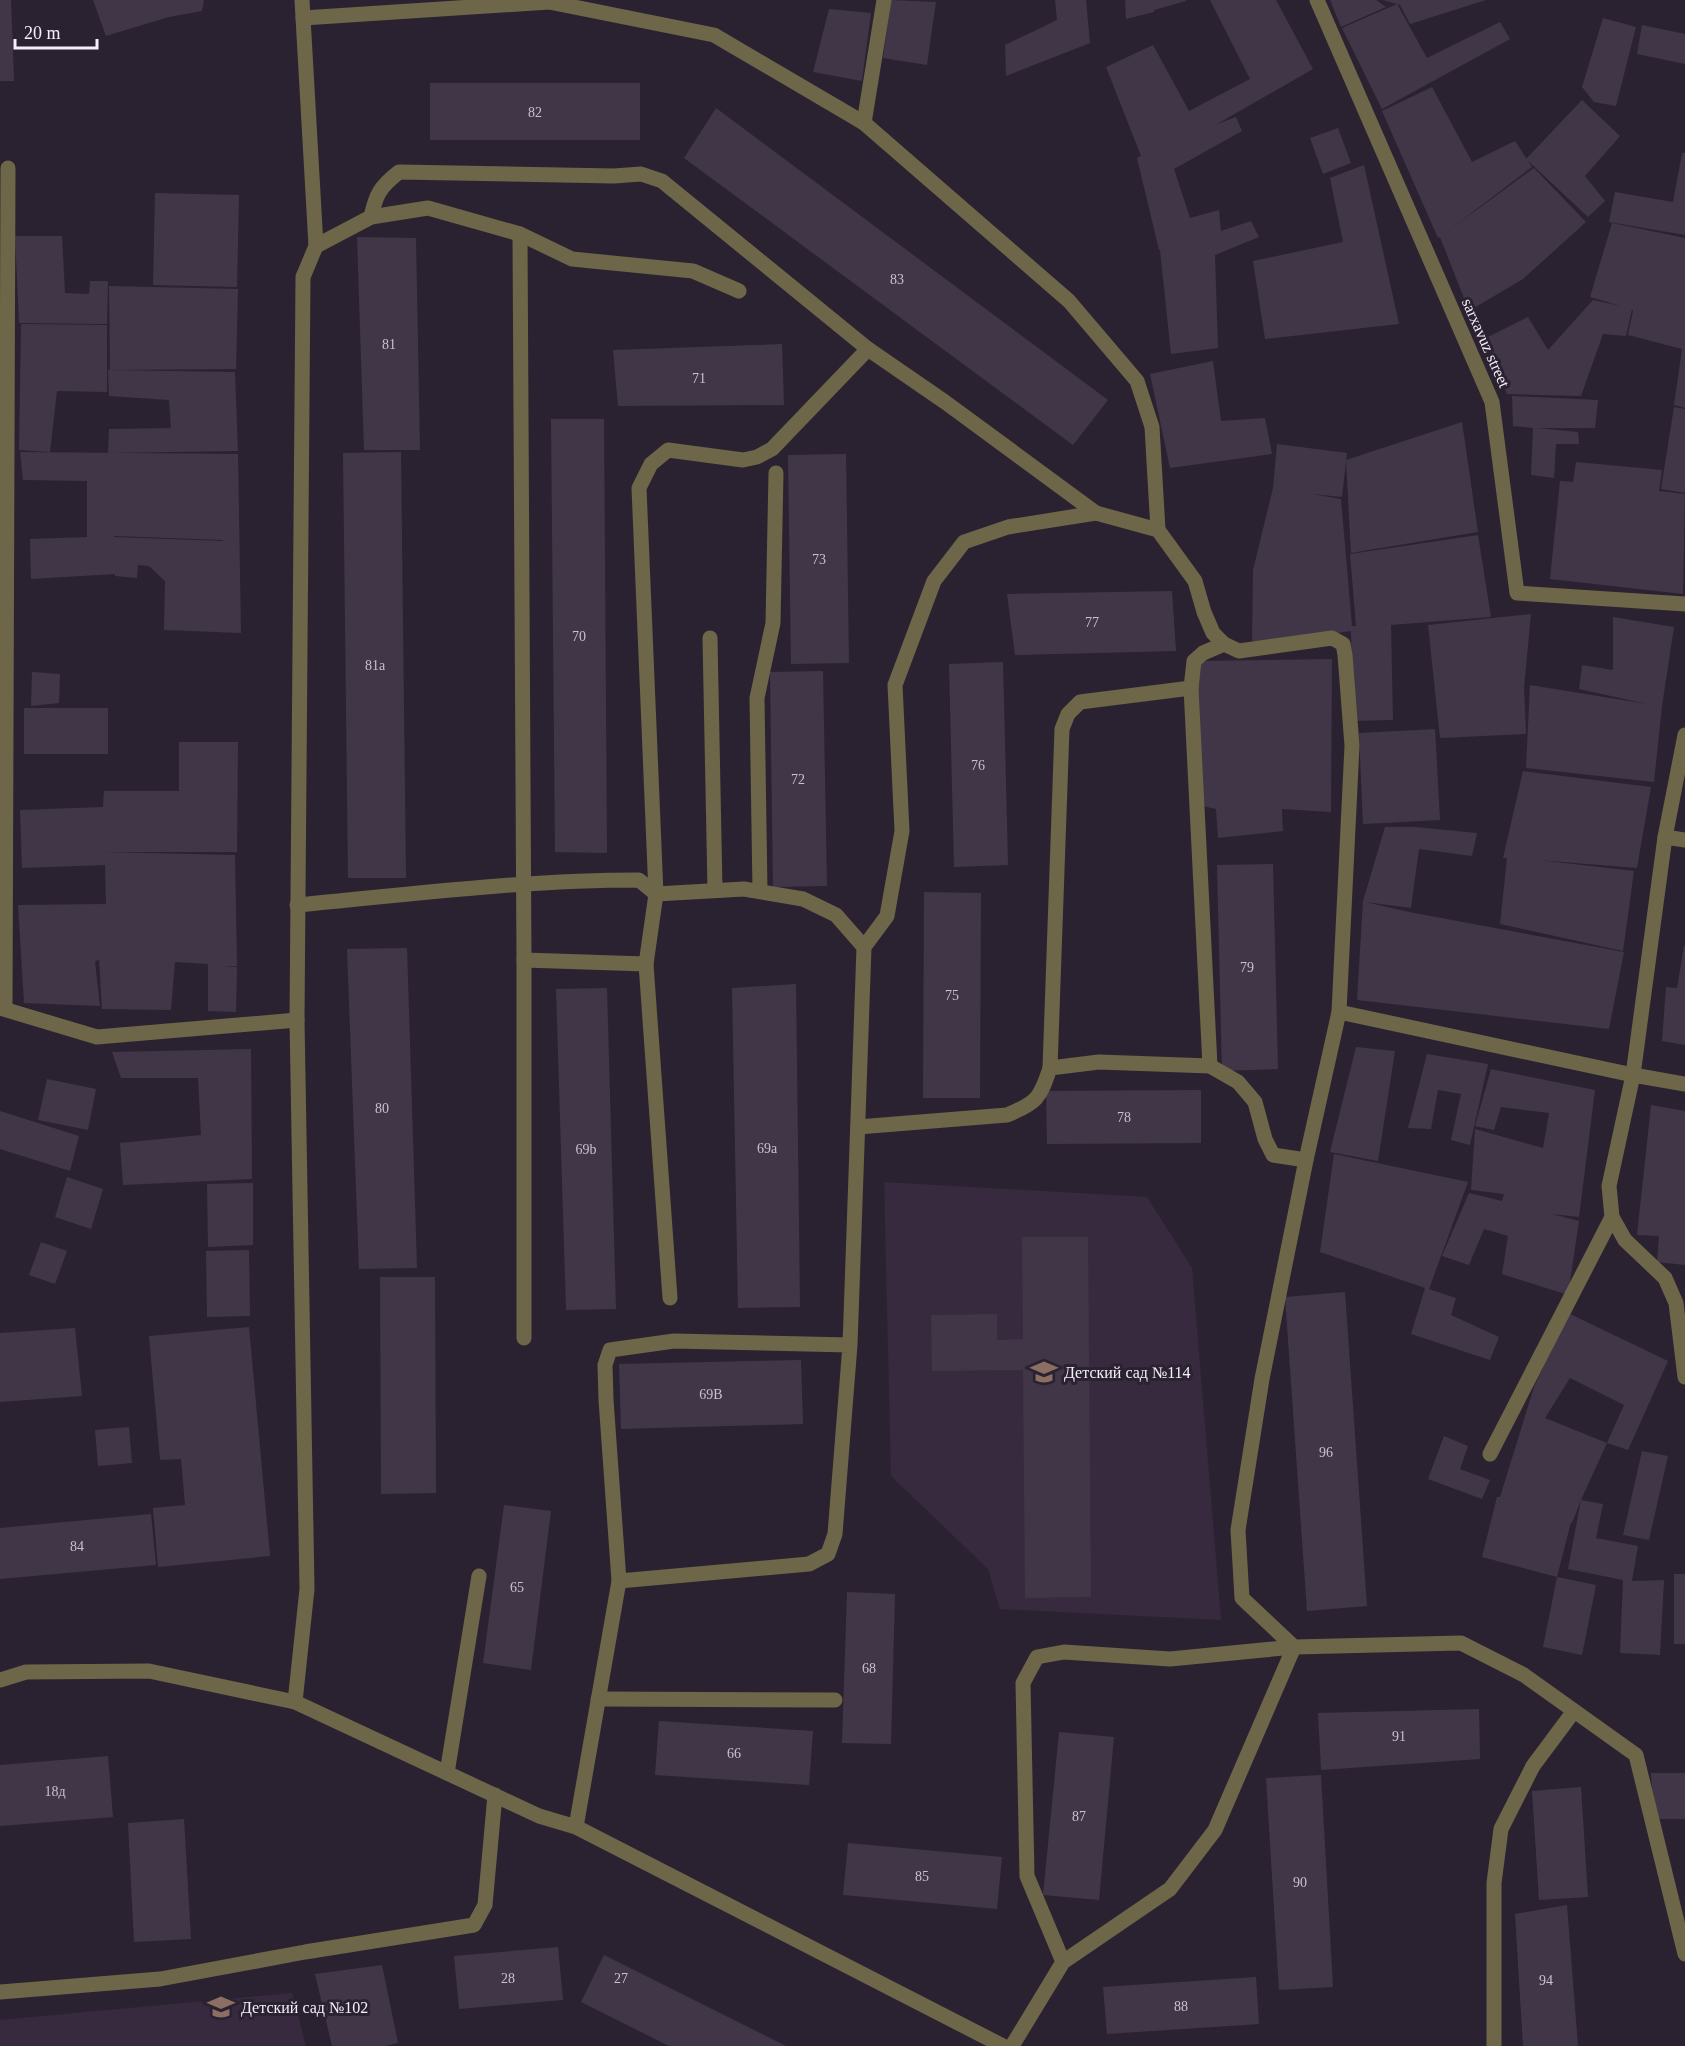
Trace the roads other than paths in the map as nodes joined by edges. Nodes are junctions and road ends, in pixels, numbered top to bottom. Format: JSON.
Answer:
{"nodes":[{"id":1,"x":302,"y":0,"type":"edge"},
{"id":2,"x":884,"y":0,"type":"edge"},
{"id":3,"x":1317,"y":0,"type":"edge"},
{"id":4,"x":303,"y":18,"type":"junction"},
{"id":5,"x":864,"y":123,"type":"junction"},
{"id":6,"x":8,"y":168,"type":"dead end"},
{"id":7,"x":371,"y":217,"type":"junction"},
{"id":8,"x":520,"y":234,"type":"junction"},
{"id":9,"x":316,"y":246,"type":"junction"},
{"id":10,"x":739,"y":291,"type":"dead end"},
{"id":11,"x":868,"y":349,"type":"junction"},
{"id":12,"x":776,"y":473,"type":"dead end"},
{"id":13,"x":1096,"y":513,"type":"junction"},
{"id":14,"x":1158,"y":530,"type":"junction"},
{"id":15,"x":1685,"y":604,"type":"edge"},
{"id":16,"x":710,"y":638,"type":"dead end"},
{"id":17,"x":1224,"y":645,"type":"junction"},
{"id":18,"x":1191,"y":688,"type":"junction"},
{"id":19,"x":1685,"y":735,"type":"edge"},
{"id":20,"x":1665,"y":837,"type":"junction"},
{"id":21,"x":1685,"y":840,"type":"edge"},
{"id":22,"x":523,"y":884,"type":"junction"},
{"id":23,"x":715,"y":890,"type":"junction"},
{"id":24,"x":760,"y":891,"type":"junction"},
{"id":25,"x":656,"y":894,"type":"junction"},
{"id":26,"x":297,"y":905,"type":"junction"},
{"id":27,"x":864,"y":947,"type":"junction"},
{"id":28,"x":524,"y":960,"type":"junction"},
{"id":29,"x":646,"y":964,"type":"junction"},
{"id":30,"x":3,"y":1009,"type":"edge"},
{"id":31,"x":1340,"y":1012,"type":"junction"},
{"id":32,"x":297,"y":1020,"type":"junction"},
{"id":33,"x":1210,"y":1066,"type":"junction"},
{"id":34,"x":1050,"y":1068,"type":"junction"},
{"id":35,"x":1633,"y":1075,"type":"junction"},
{"id":36,"x":1685,"y":1084,"type":"edge"},
{"id":37,"x":858,"y":1126,"type":"junction"},
{"id":38,"x":1306,"y":1160,"type":"junction"},
{"id":39,"x":1612,"y":1217,"type":"junction"},
{"id":40,"x":670,"y":1298,"type":"dead end"},
{"id":41,"x":524,"y":1338,"type":"dead end"},
{"id":42,"x":850,"y":1345,"type":"junction"},
{"id":43,"x":1685,"y":1377,"type":"edge"},
{"id":44,"x":1490,"y":1454,"type":"dead end"},
{"id":45,"x":479,"y":1576,"type":"dead end"},
{"id":46,"x":619,"y":1581,"type":"junction"},
{"id":47,"x":1294,"y":1647,"type":"junction"},
{"id":48,"x":0,"y":1680,"type":"edge"},
{"id":49,"x":598,"y":1699,"type":"junction"},
{"id":50,"x":835,"y":1700,"type":"dead end"},
{"id":51,"x":295,"y":1702,"type":"junction"},
{"id":52,"x":1574,"y":1711,"type":"junction"},
{"id":53,"x":447,"y":1773,"type":"junction"},
{"id":54,"x":495,"y":1795,"type":"junction"},
{"id":55,"x":576,"y":1827,"type":"junction"},
{"id":56,"x":1685,"y":1954,"type":"edge"},
{"id":57,"x":1063,"y":1962,"type":"junction"},
{"id":58,"x":0,"y":1992,"type":"edge"},
{"id":59,"x":1003,"y":2046,"type":"edge"},
{"id":60,"x":1012,"y":2046,"type":"edge"},
{"id":61,"x":1494,"y":2046,"type":"edge"}],
"edges":[{"from":1,"to":4,"type":"street"},
{"from":2,"to":5,"type":"street"},
{"from":3,"to":15,"type":"street","name":"sarxavuz street"},
{"from":4,"to":5,"type":"street"},
{"from":4,"to":9,"type":"street"},
{"from":5,"to":14,"type":"street"},
{"from":6,"to":30,"type":"street"},
{"from":7,"to":8,"type":"street"},
{"from":7,"to":9,"type":"street"},
{"from":7,"to":11,"type":"street"},
{"from":8,"to":10,"type":"street"},
{"from":8,"to":22,"type":"street"},
{"from":9,"to":26,"type":"street"},
{"from":11,"to":13,"type":"street"},
{"from":11,"to":25,"type":"street"},
{"from":12,"to":24,"type":"street"},
{"from":13,"to":14,"type":"street"},
{"from":13,"to":27,"type":"street"},
{"from":14,"to":17,"type":"street"},
{"from":16,"to":23,"type":"street"},
{"from":17,"to":18,"type":"street"},
{"from":17,"to":31,"type":"street"},
{"from":18,"to":33,"type":"street"},
{"from":18,"to":34,"type":"street"},
{"from":19,"to":20,"type":"street"},
{"from":20,"to":21,"type":"street"},
{"from":20,"to":35,"type":"street"},
{"from":22,"to":25,"type":"street"},
{"from":22,"to":26,"type":"street"},
{"from":22,"to":28,"type":"street"},
{"from":23,"to":24,"type":"street"},
{"from":23,"to":25,"type":"street"},
{"from":24,"to":27,"type":"street"},
{"from":25,"to":29,"type":"street"},
{"from":26,"to":32,"type":"street"},
{"from":27,"to":37,"type":"street"},
{"from":28,"to":29,"type":"street"},
{"from":28,"to":41,"type":"street"},
{"from":29,"to":40,"type":"street"},
{"from":30,"to":32,"type":"street"},
{"from":31,"to":35,"type":"street"},
{"from":31,"to":38,"type":"street"},
{"from":32,"to":51,"type":"street"},
{"from":33,"to":34,"type":"street"},
{"from":33,"to":38,"type":"street"},
{"from":34,"to":37,"type":"street"},
{"from":35,"to":36,"type":"street"},
{"from":35,"to":39,"type":"street"},
{"from":37,"to":42,"type":"street"},
{"from":38,"to":47,"type":"street"},
{"from":39,"to":43,"type":"street"},
{"from":39,"to":44,"type":"street"},
{"from":42,"to":46,"type":"street"},
{"from":42,"to":46,"type":"street"},
{"from":45,"to":53,"type":"street"},
{"from":46,"to":49,"type":"street"},
{"from":47,"to":52,"type":"street"},
{"from":47,"to":57,"type":"street"},
{"from":47,"to":57,"type":"street"},
{"from":48,"to":51,"type":"street"},
{"from":49,"to":50,"type":"street"},
{"from":49,"to":55,"type":"street"},
{"from":51,"to":53,"type":"street"},
{"from":52,"to":56,"type":"street"},
{"from":52,"to":61,"type":"street"},
{"from":53,"to":54,"type":"street"},
{"from":54,"to":55,"type":"street"},
{"from":54,"to":58,"type":"street"},
{"from":55,"to":59,"type":"street"},
{"from":57,"to":60,"type":"street"}]}
